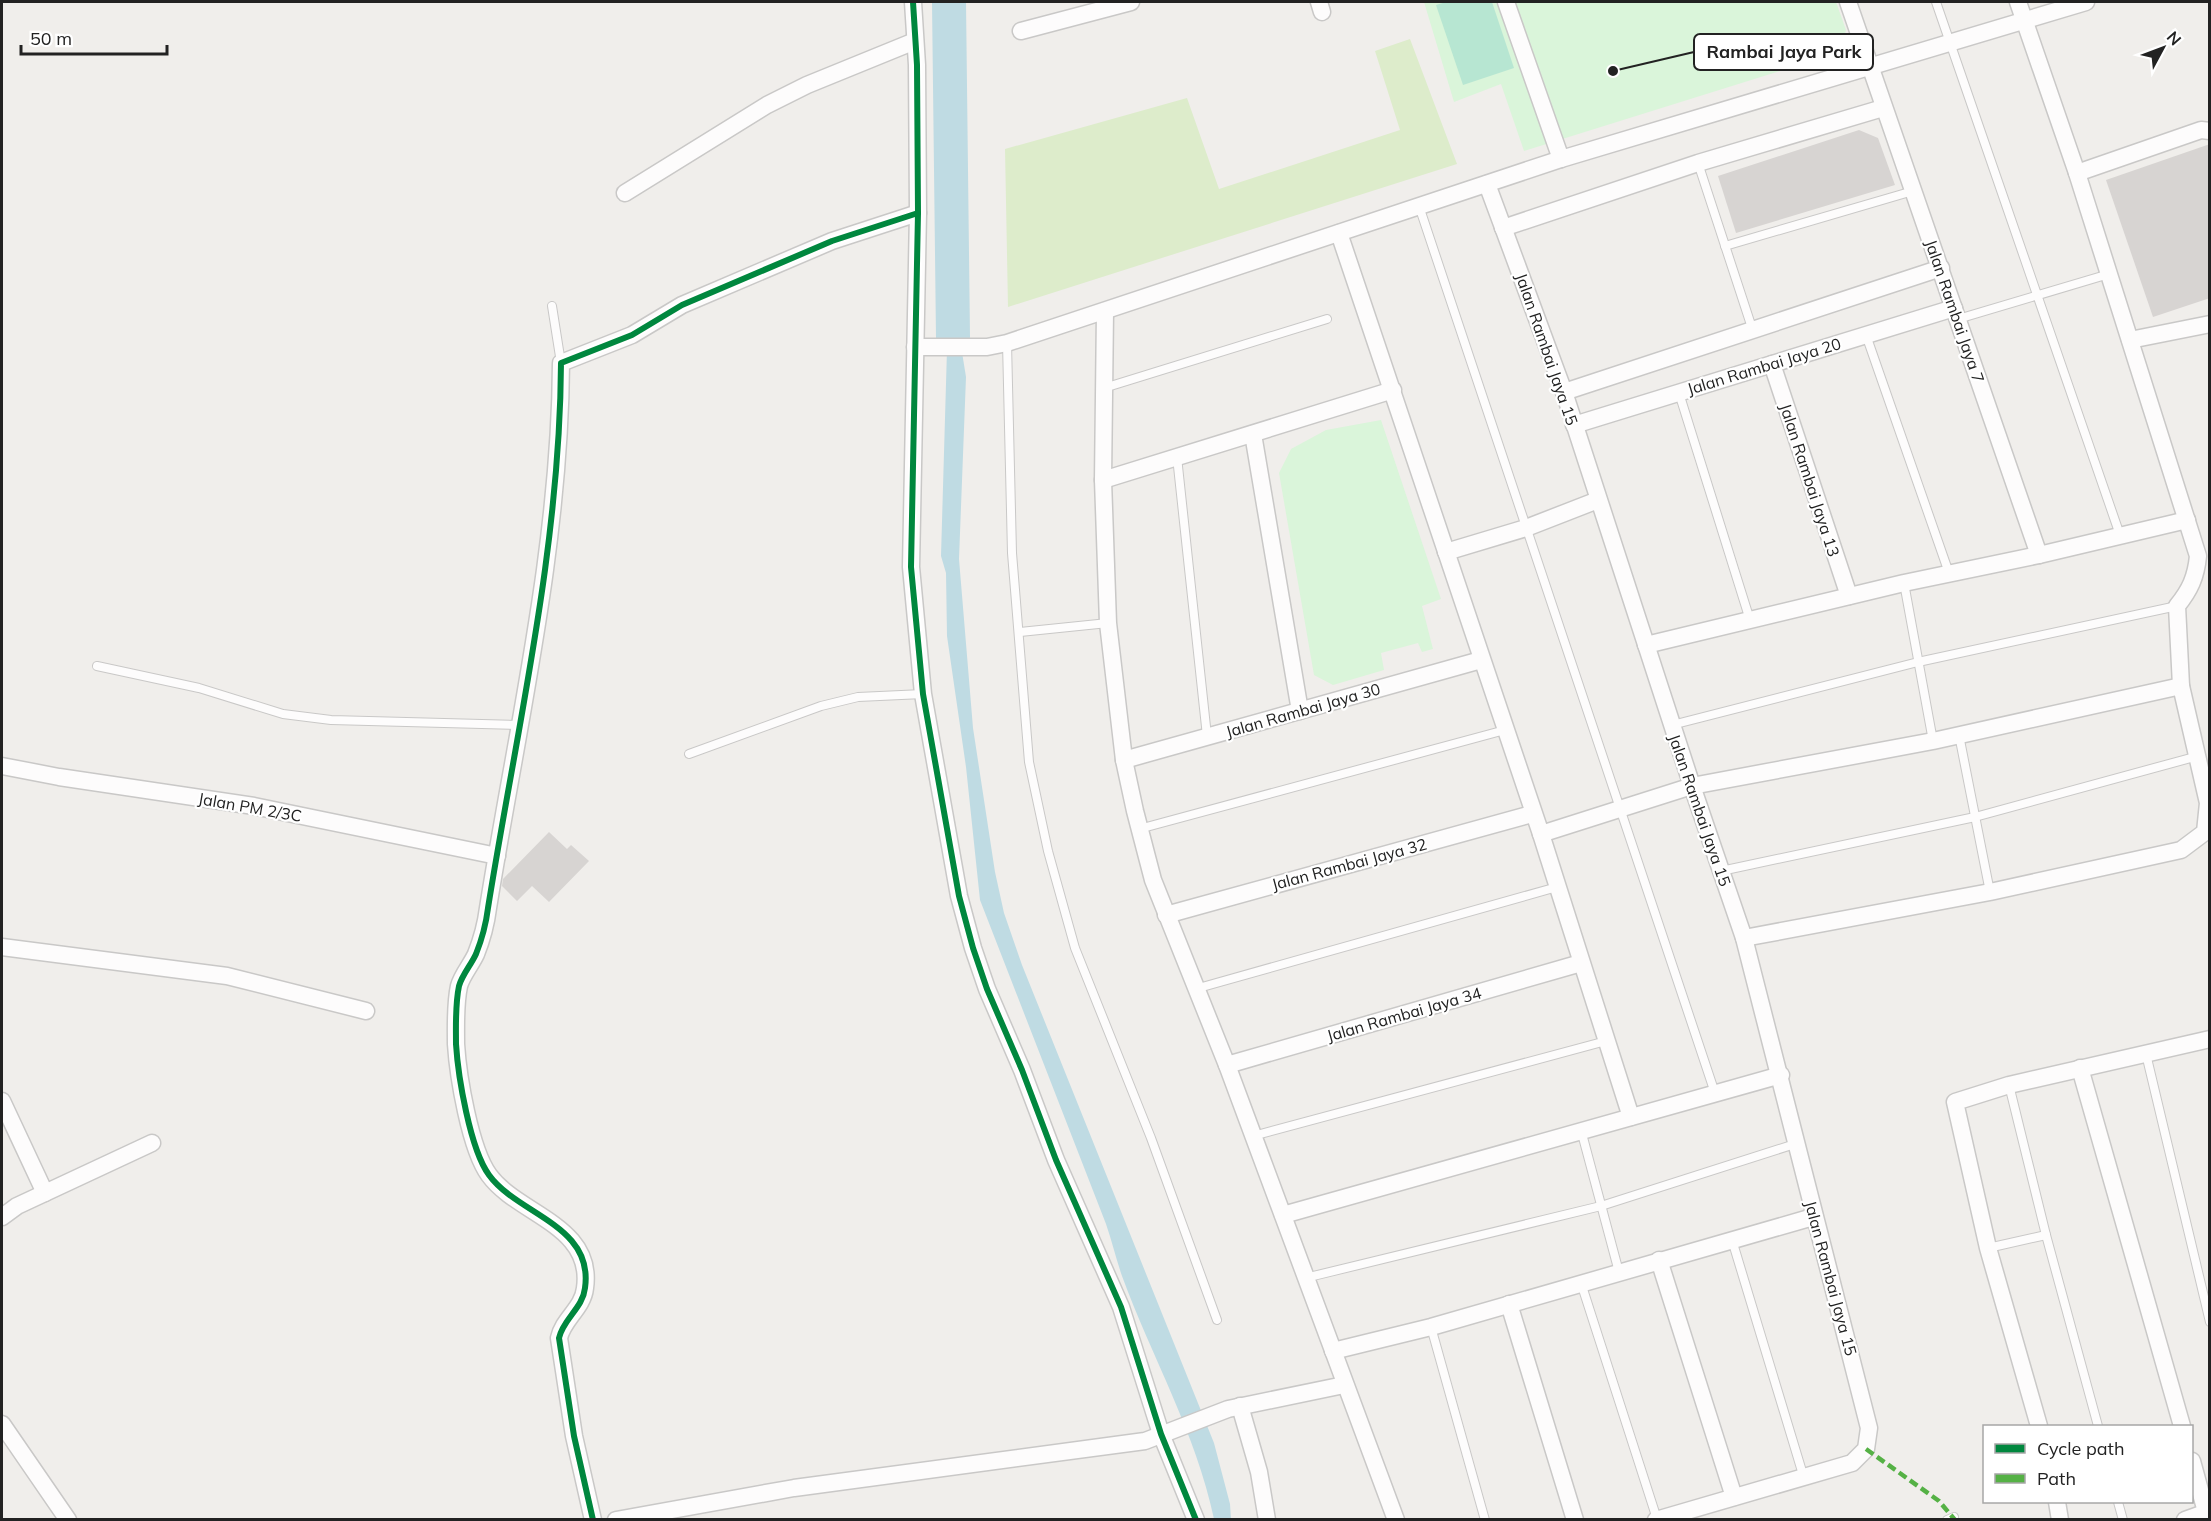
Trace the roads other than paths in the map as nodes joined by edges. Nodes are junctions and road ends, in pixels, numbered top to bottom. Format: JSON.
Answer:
{"nodes":[{"id":1,"x":913,"y":2,"type":"edge"},
{"id":2,"x":1131,"y":2,"type":"edge"},
{"id":3,"x":1506,"y":2,"type":"edge"},
{"id":4,"x":1848,"y":2,"type":"edge"},
{"id":5,"x":1936,"y":2,"type":"edge"},
{"id":6,"x":2019,"y":2,"type":"edge"},
{"id":7,"x":2086,"y":2,"type":"edge"},
{"id":8,"x":2025,"y":20,"type":"junction"},
{"id":9,"x":1021,"y":31,"type":"dead end"},
{"id":10,"x":915,"y":41,"type":"junction"},
{"id":11,"x":1949,"y":41,"type":"junction"},
{"id":12,"x":1869,"y":67,"type":"junction"},
{"id":13,"x":1883,"y":108,"type":"junction"},
{"id":14,"x":2210,"y":131,"type":"edge"},
{"id":15,"x":1561,"y":159,"type":"junction"},
{"id":16,"x":1698,"y":163,"type":"junction"},
{"id":17,"x":2077,"y":173,"type":"junction"},
{"id":18,"x":1487,"y":184,"type":"junction"},
{"id":19,"x":1913,"y":191,"type":"junction"},
{"id":20,"x":625,"y":193,"type":"dead end"},
{"id":21,"x":1419,"y":206,"type":"junction"},
{"id":22,"x":918,"y":213,"type":"junction"},
{"id":23,"x":1503,"y":228,"type":"junction"},
{"id":24,"x":1340,"y":233,"type":"junction"},
{"id":25,"x":1725,"y":246,"type":"junction"},
{"id":26,"x":1941,"y":268,"type":"junction"},
{"id":27,"x":2109,"y":274,"type":"junction"},
{"id":28,"x":2036,"y":296,"type":"junction"},
{"id":29,"x":552,"y":306,"type":"dead end"},
{"id":30,"x":1105,"y":311,"type":"junction"},
{"id":31,"x":1956,"y":314,"type":"junction"},
{"id":32,"x":1328,"y":319,"type":"dead end"},
{"id":33,"x":2210,"y":324,"type":"edge"},
{"id":34,"x":1753,"y":331,"type":"junction"},
{"id":35,"x":1866,"y":335,"type":"junction"},
{"id":36,"x":2130,"y":340,"type":"junction"},
{"id":37,"x":1007,"y":343,"type":"junction"},
{"id":38,"x":923,"y":347,"type":"junction"},
{"id":39,"x":561,"y":363,"type":"junction"},
{"id":40,"x":1772,"y":364,"type":"junction"},
{"id":41,"x":1104,"y":388,"type":"junction"},
{"id":42,"x":1393,"y":390,"type":"junction"},
{"id":43,"x":1564,"y":392,"type":"junction"},
{"id":44,"x":1679,"y":393,"type":"junction"},
{"id":45,"x":1574,"y":425,"type":"junction"},
{"id":46,"x":1253,"y":434,"type":"junction"},
{"id":47,"x":1177,"y":457,"type":"junction"},
{"id":48,"x":1103,"y":480,"type":"junction"},
{"id":49,"x":1598,"y":500,"type":"junction"},
{"id":50,"x":2187,"y":520,"type":"junction"},
{"id":51,"x":1526,"y":528,"type":"junction"},
{"id":52,"x":2120,"y":535,"type":"junction"},
{"id":53,"x":1446,"y":552,"type":"junction"},
{"id":54,"x":2040,"y":555,"type":"junction"},
{"id":55,"x":1949,"y":573,"type":"junction"},
{"id":56,"x":1904,"y":583,"type":"junction"},
{"id":57,"x":1849,"y":596,"type":"junction"},
{"id":58,"x":2177,"y":606,"type":"junction"},
{"id":59,"x":1750,"y":620,"type":"junction"},
{"id":60,"x":1108,"y":623,"type":"junction"},
{"id":61,"x":1020,"y":632,"type":"junction"},
{"id":62,"x":1646,"y":645,"type":"junction"},
{"id":63,"x":1481,"y":660,"type":"junction"},
{"id":64,"x":1918,"y":662,"type":"junction"},
{"id":65,"x":97,"y":666,"type":"dead end"},
{"id":66,"x":2181,"y":686,"type":"junction"},
{"id":67,"x":923,"y":694,"type":"junction"},
{"id":68,"x":1300,"y":711,"type":"junction"},
{"id":69,"x":521,"y":725,"type":"junction"},
{"id":70,"x":1672,"y":725,"type":"junction"},
{"id":71,"x":1505,"y":730,"type":"junction"},
{"id":72,"x":1959,"y":735,"type":"junction"},
{"id":73,"x":1207,"y":736,"type":"junction"},
{"id":74,"x":1933,"y":741,"type":"junction"},
{"id":75,"x":689,"y":754,"type":"dead end"},
{"id":76,"x":2198,"y":756,"type":"junction"},
{"id":77,"x":1124,"y":760,"type":"junction"},
{"id":78,"x":2,"y":766,"type":"edge"},
{"id":79,"x":1692,"y":786,"type":"junction"},
{"id":80,"x":1619,"y":808,"type":"junction"},
{"id":81,"x":1532,"y":814,"type":"junction"},
{"id":82,"x":1975,"y":817,"type":"junction"},
{"id":83,"x":1139,"y":828,"type":"junction"},
{"id":84,"x":1541,"y":834,"type":"junction"},
{"id":85,"x":497,"y":856,"type":"junction"},
{"id":86,"x":1720,"y":871,"type":"junction"},
{"id":87,"x":1557,"y":887,"type":"junction"},
{"id":88,"x":1990,"y":892,"type":"junction"},
{"id":89,"x":1166,"y":915,"type":"junction"},
{"id":90,"x":1744,"y":938,"type":"junction"},
{"id":91,"x":2,"y":947,"type":"edge"},
{"id":92,"x":1581,"y":963,"type":"junction"},
{"id":93,"x":1195,"y":989,"type":"junction"},
{"id":94,"x":366,"y":1011,"type":"dead end"},
{"id":95,"x":2210,"y":1039,"type":"edge"},
{"id":96,"x":1606,"y":1041,"type":"junction"},
{"id":97,"x":2146,"y":1054,"type":"junction"},
{"id":98,"x":1227,"y":1065,"type":"junction"},
{"id":99,"x":2080,"y":1068,"type":"junction"},
{"id":100,"x":1781,"y":1074,"type":"junction"},
{"id":101,"x":2009,"y":1085,"type":"junction"},
{"id":102,"x":1715,"y":1093,"type":"junction"},
{"id":103,"x":2,"y":1101,"type":"edge"},
{"id":104,"x":1632,"y":1117,"type":"junction"},
{"id":105,"x":1581,"y":1130,"type":"junction"},
{"id":106,"x":1252,"y":1136,"type":"junction"},
{"id":107,"x":152,"y":1143,"type":"dead end"},
{"id":108,"x":1798,"y":1143,"type":"junction"},
{"id":109,"x":45,"y":1193,"type":"junction"},
{"id":110,"x":1601,"y":1206,"type":"junction"},
{"id":111,"x":1283,"y":1215,"type":"junction"},
{"id":112,"x":2,"y":1217,"type":"edge"},
{"id":113,"x":1813,"y":1217,"type":"junction"},
{"id":114,"x":2046,"y":1235,"type":"junction"},
{"id":115,"x":1732,"y":1240,"type":"junction"},
{"id":116,"x":1988,"y":1248,"type":"junction"},
{"id":117,"x":1659,"y":1260,"type":"junction"},
{"id":118,"x":1619,"y":1272,"type":"junction"},
{"id":119,"x":1305,"y":1278,"type":"junction"},
{"id":120,"x":1581,"y":1282,"type":"junction"},
{"id":121,"x":1509,"y":1304,"type":"junction"},
{"id":122,"x":1216,"y":1320,"type":"dead end"},
{"id":123,"x":2210,"y":1322,"type":"edge"},
{"id":124,"x":1431,"y":1327,"type":"junction"},
{"id":125,"x":1333,"y":1351,"type":"junction"},
{"id":126,"x":1344,"y":1385,"type":"junction"},
{"id":127,"x":1234,"y":1407,"type":"junction"},
{"id":128,"x":2,"y":1424,"type":"edge"},
{"id":129,"x":2039,"y":1425,"type":"edge"},
{"id":130,"x":2098,"y":1425,"type":"edge"},
{"id":131,"x":2182,"y":1425,"type":"edge"},
{"id":132,"x":1161,"y":1434,"type":"junction"},
{"id":133,"x":2193,"y":1464,"type":"edge"},
{"id":134,"x":1804,"y":1478,"type":"junction"},
{"id":135,"x":1734,"y":1497,"type":"junction"},
{"id":136,"x":2057,"y":1503,"type":"edge"},
{"id":137,"x":2118,"y":1503,"type":"edge"},
{"id":138,"x":2208,"y":1512,"type":"edge"},
{"id":139,"x":1657,"y":1519,"type":"edge"},
{"id":140,"x":68,"y":1520,"type":"edge"},
{"id":141,"x":593,"y":1520,"type":"edge"},
{"id":142,"x":616,"y":1520,"type":"edge"},
{"id":143,"x":1196,"y":1520,"type":"edge"},
{"id":144,"x":1267,"y":1520,"type":"edge"},
{"id":145,"x":1396,"y":1520,"type":"edge"},
{"id":146,"x":1485,"y":1520,"type":"edge"},
{"id":147,"x":1575,"y":1520,"type":"edge"},
{"id":148,"x":2060,"y":1520,"type":"edge"},
{"id":149,"x":2123,"y":1520,"type":"edge"},
{"id":150,"x":2185,"y":1520,"type":"edge"}],
"edges":[{"from":1,"to":10,"type":"street"},
{"from":2,"to":9,"type":"street"},
{"from":3,"to":15,"type":"street"},
{"from":4,"to":12,"type":"street","name":"Jalan Rambai Jaya 7"},
{"from":5,"to":11,"type":"lane"},
{"from":6,"to":8,"type":"street"},
{"from":7,"to":8,"type":"street"},
{"from":8,"to":11,"type":"street"},
{"from":8,"to":17,"type":"street"},
{"from":10,"to":20,"type":"street"},
{"from":10,"to":22,"type":"street"},
{"from":11,"to":12,"type":"street"},
{"from":11,"to":28,"type":"lane"},
{"from":12,"to":13,"type":"street","name":"Jalan Rambai Jaya 7"},
{"from":12,"to":15,"type":"street"},
{"from":13,"to":16,"type":"street"},
{"from":13,"to":19,"type":"street","name":"Jalan Rambai Jaya 7"},
{"from":14,"to":17,"type":"street"},
{"from":15,"to":18,"type":"street"},
{"from":16,"to":23,"type":"street"},
{"from":16,"to":25,"type":"lane"},
{"from":17,"to":27,"type":"street"},
{"from":18,"to":21,"type":"street"},
{"from":18,"to":23,"type":"street","name":"Jalan Rambai Jaya 15"},
{"from":19,"to":25,"type":"lane"},
{"from":19,"to":26,"type":"street","name":"Jalan Rambai Jaya 7"},
{"from":21,"to":24,"type":"street"},
{"from":21,"to":51,"type":"lane"},
{"from":22,"to":38,"type":"street"},
{"from":22,"to":39,"type":"street"},
{"from":23,"to":43,"type":"street","name":"Jalan Rambai Jaya 15"},
{"from":24,"to":30,"type":"street"},
{"from":24,"to":42,"type":"street"},
{"from":25,"to":34,"type":"lane"},
{"from":26,"to":31,"type":"street","name":"Jalan Rambai Jaya 7"},
{"from":26,"to":34,"type":"street"},
{"from":27,"to":28,"type":"lane"},
{"from":27,"to":36,"type":"street"},
{"from":28,"to":31,"type":"lane"},
{"from":28,"to":52,"type":"lane"},
{"from":29,"to":39,"type":"lane"},
{"from":30,"to":37,"type":"street"},
{"from":30,"to":41,"type":"street"},
{"from":31,"to":35,"type":"street","name":"Jalan Rambai Jaya 20"},
{"from":31,"to":54,"type":"street","name":"Jalan Rambai Jaya 7"},
{"from":32,"to":41,"type":"lane"},
{"from":33,"to":36,"type":"street"},
{"from":34,"to":43,"type":"street"},
{"from":35,"to":40,"type":"street","name":"Jalan Rambai Jaya 20"},
{"from":35,"to":55,"type":"lane"},
{"from":36,"to":50,"type":"street"},
{"from":37,"to":38,"type":"street"},
{"from":37,"to":61,"type":"lane"},
{"from":38,"to":67,"type":"street"},
{"from":39,"to":69,"type":"street"},
{"from":40,"to":44,"type":"street","name":"Jalan Rambai Jaya 20"},
{"from":40,"to":57,"type":"street","name":"Jalan Rambai Jaya 13"},
{"from":41,"to":48,"type":"street"},
{"from":42,"to":46,"type":"street"},
{"from":42,"to":53,"type":"street"},
{"from":43,"to":45,"type":"street","name":"Jalan Rambai Jaya 15"},
{"from":44,"to":45,"type":"street","name":"Jalan Rambai Jaya 20"},
{"from":44,"to":59,"type":"lane"},
{"from":45,"to":49,"type":"street","name":"Jalan Rambai Jaya 15"},
{"from":46,"to":47,"type":"street"},
{"from":46,"to":68,"type":"street"},
{"from":47,"to":48,"type":"street"},
{"from":47,"to":73,"type":"lane"},
{"from":48,"to":60,"type":"street"},
{"from":49,"to":51,"type":"street"},
{"from":49,"to":62,"type":"street","name":"Jalan Rambai Jaya 15"},
{"from":50,"to":52,"type":"street"},
{"from":50,"to":58,"type":"street"},
{"from":51,"to":53,"type":"street"},
{"from":51,"to":80,"type":"lane"},
{"from":52,"to":54,"type":"street"},
{"from":53,"to":63,"type":"street"},
{"from":54,"to":55,"type":"street"},
{"from":55,"to":56,"type":"street"},
{"from":56,"to":57,"type":"street"},
{"from":56,"to":64,"type":"lane"},
{"from":57,"to":59,"type":"street"},
{"from":58,"to":64,"type":"lane"},
{"from":58,"to":66,"type":"street"},
{"from":59,"to":62,"type":"street"},
{"from":60,"to":61,"type":"lane"},
{"from":60,"to":77,"type":"street"},
{"from":61,"to":122,"type":"lane"},
{"from":62,"to":70,"type":"street","name":"Jalan Rambai Jaya 15"},
{"from":63,"to":68,"type":"street","name":"Jalan Rambai Jaya 30"},
{"from":63,"to":71,"type":"street"},
{"from":64,"to":70,"type":"lane"},
{"from":64,"to":74,"type":"lane"},
{"from":65,"to":69,"type":"lane"},
{"from":66,"to":72,"type":"street"},
{"from":66,"to":76,"type":"street"},
{"from":67,"to":75,"type":"lane"},
{"from":67,"to":132,"type":"street"},
{"from":68,"to":73,"type":"street","name":"Jalan Rambai Jaya 30"},
{"from":69,"to":85,"type":"street"},
{"from":70,"to":79,"type":"street","name":"Jalan Rambai Jaya 15"},
{"from":71,"to":81,"type":"street"},
{"from":71,"to":83,"type":"lane"},
{"from":72,"to":74,"type":"street"},
{"from":72,"to":82,"type":"lane"},
{"from":73,"to":77,"type":"street","name":"Jalan Rambai Jaya 30"},
{"from":74,"to":79,"type":"street"},
{"from":76,"to":82,"type":"lane"},
{"from":76,"to":88,"type":"street"},
{"from":77,"to":83,"type":"street"},
{"from":78,"to":85,"type":"street","name":"Jalan PM 2/3C"},
{"from":79,"to":80,"type":"street"},
{"from":79,"to":86,"type":"street","name":"Jalan Rambai Jaya 15"},
{"from":80,"to":84,"type":"street"},
{"from":80,"to":102,"type":"lane"},
{"from":81,"to":84,"type":"street"},
{"from":81,"to":89,"type":"street","name":"Jalan Rambai Jaya 32"},
{"from":82,"to":86,"type":"lane"},
{"from":82,"to":88,"type":"lane"},
{"from":83,"to":89,"type":"street"},
{"from":84,"to":87,"type":"street"},
{"from":85,"to":141,"type":"street"},
{"from":86,"to":90,"type":"street","name":"Jalan Rambai Jaya 15"},
{"from":87,"to":92,"type":"street"},
{"from":87,"to":93,"type":"lane"},
{"from":88,"to":90,"type":"street"},
{"from":89,"to":93,"type":"street"},
{"from":90,"to":100,"type":"street","name":"Jalan Rambai Jaya 15"},
{"from":91,"to":94,"type":"street"},
{"from":92,"to":96,"type":"street"},
{"from":92,"to":98,"type":"street","name":"Jalan Rambai Jaya 34"},
{"from":93,"to":98,"type":"street"},
{"from":95,"to":97,"type":"street"},
{"from":96,"to":104,"type":"street"},
{"from":96,"to":106,"type":"lane"},
{"from":97,"to":99,"type":"street"},
{"from":97,"to":123,"type":"lane"},
{"from":98,"to":106,"type":"street"},
{"from":99,"to":101,"type":"street"},
{"from":99,"to":131,"type":"street"},
{"from":100,"to":102,"type":"street"},
{"from":100,"to":108,"type":"street","name":"Jalan Rambai Jaya 15"},
{"from":101,"to":114,"type":"lane"},
{"from":101,"to":116,"type":"street"},
{"from":102,"to":104,"type":"street"},
{"from":103,"to":109,"type":"street"},
{"from":104,"to":105,"type":"street"},
{"from":105,"to":110,"type":"lane"},
{"from":105,"to":111,"type":"street"},
{"from":106,"to":111,"type":"street"},
{"from":107,"to":109,"type":"street"},
{"from":108,"to":110,"type":"lane"},
{"from":108,"to":113,"type":"street","name":"Jalan Rambai Jaya 15"},
{"from":109,"to":112,"type":"street"},
{"from":110,"to":118,"type":"lane"},
{"from":110,"to":119,"type":"lane"},
{"from":111,"to":119,"type":"street"},
{"from":113,"to":115,"type":"street"},
{"from":113,"to":134,"type":"street","name":"Jalan Rambai Jaya 15"},
{"from":114,"to":116,"type":"lane"},
{"from":114,"to":130,"type":"lane"},
{"from":115,"to":117,"type":"street"},
{"from":115,"to":134,"type":"lane"},
{"from":116,"to":129,"type":"street"},
{"from":117,"to":118,"type":"street"},
{"from":117,"to":135,"type":"street"},
{"from":118,"to":120,"type":"street"},
{"from":119,"to":125,"type":"street"},
{"from":120,"to":121,"type":"street"},
{"from":120,"to":139,"type":"lane"},
{"from":121,"to":124,"type":"street"},
{"from":121,"to":147,"type":"street"},
{"from":124,"to":125,"type":"street"},
{"from":124,"to":146,"type":"lane"},
{"from":125,"to":126,"type":"street"},
{"from":126,"to":127,"type":"street"},
{"from":126,"to":145,"type":"street"},
{"from":127,"to":132,"type":"street"},
{"from":127,"to":144,"type":"street"},
{"from":128,"to":140,"type":"street"},
{"from":132,"to":142,"type":"street"},
{"from":132,"to":143,"type":"street"},
{"from":133,"to":138,"type":"street"},
{"from":134,"to":135,"type":"street"},
{"from":135,"to":139,"type":"street"},
{"from":136,"to":148,"type":"street"},
{"from":137,"to":149,"type":"lane"},
{"from":138,"to":150,"type":"street"}]}
